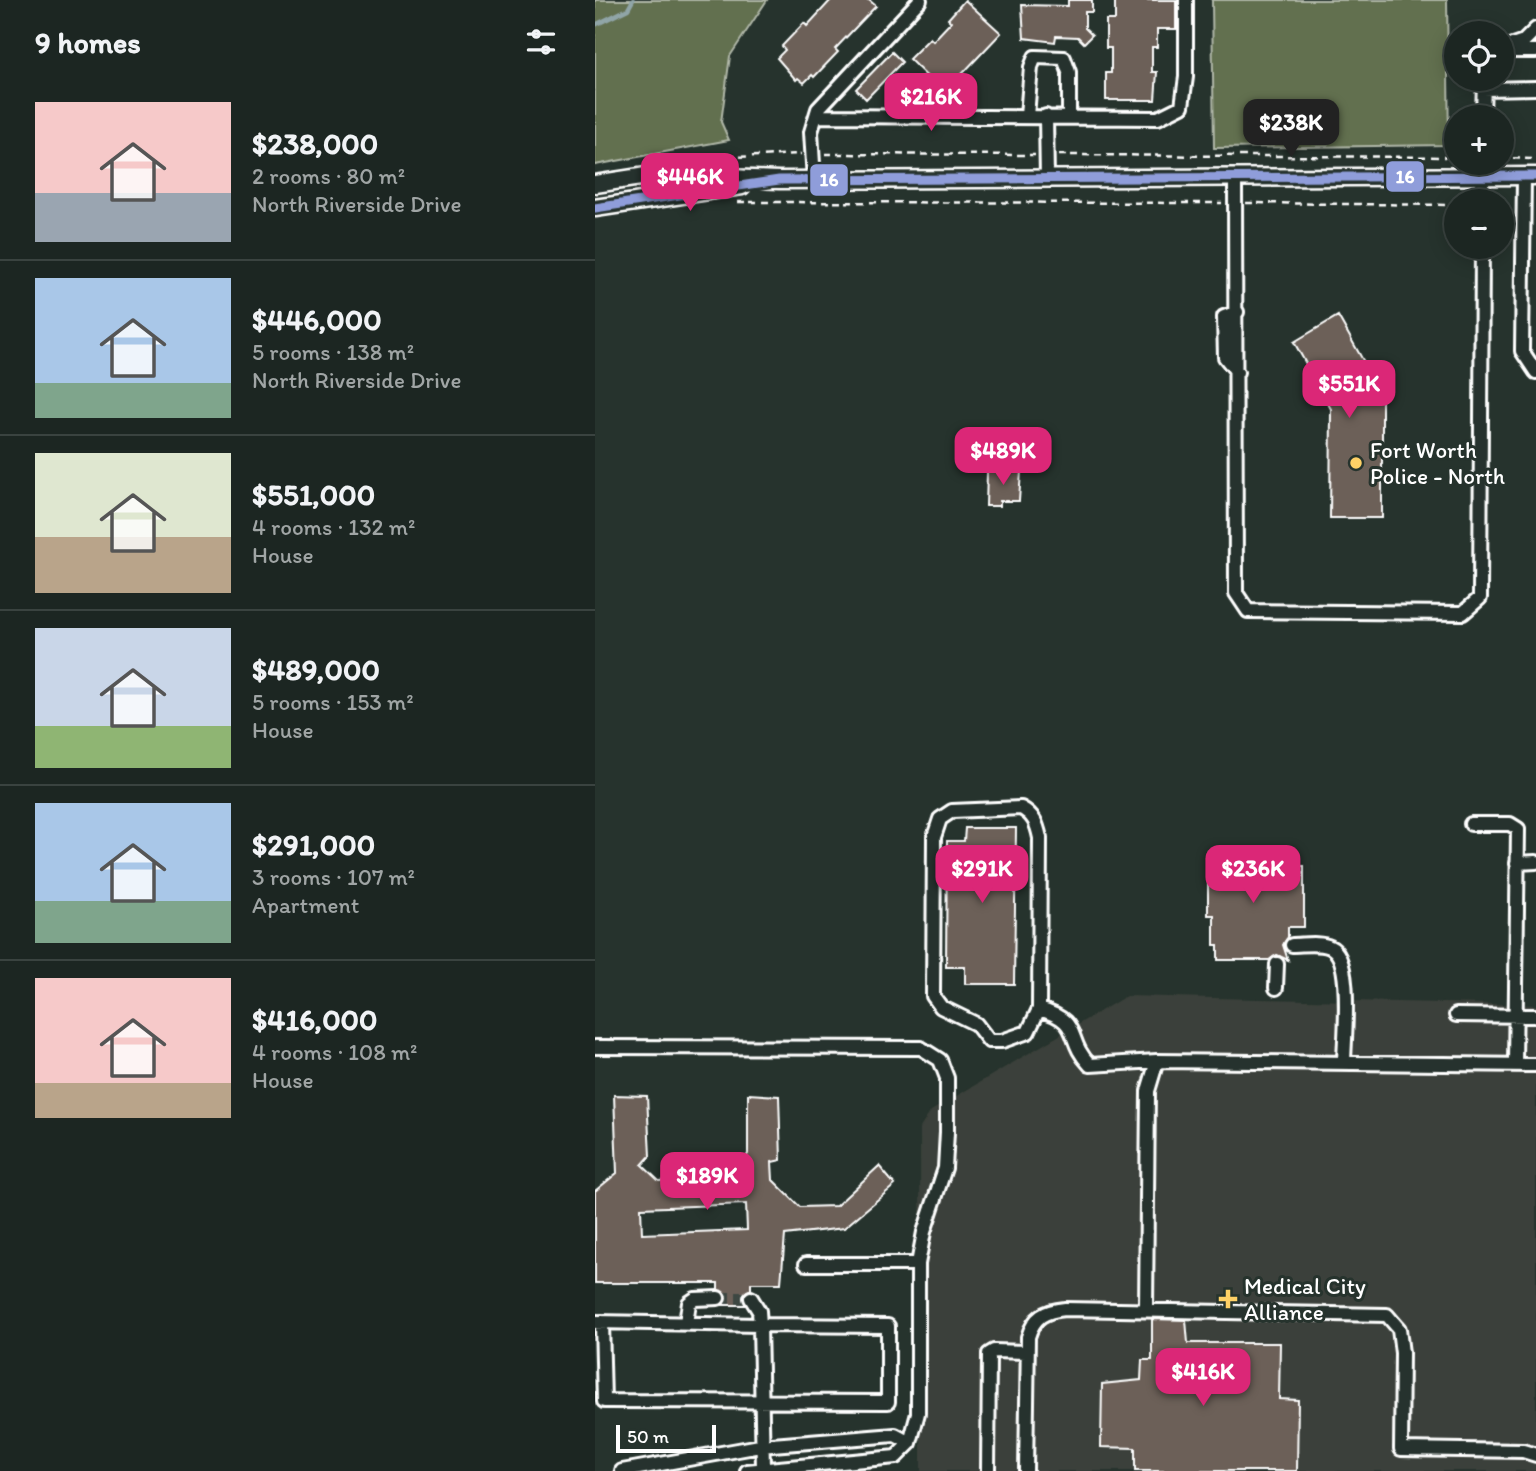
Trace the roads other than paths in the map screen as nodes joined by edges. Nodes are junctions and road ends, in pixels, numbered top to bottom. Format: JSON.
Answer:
{"nodes":[{"id":1,"x":920,"y":0,"type":"edge"},
{"id":2,"x":1186,"y":0,"type":"edge"},
{"id":3,"x":1536,"y":29,"type":"edge"},
{"id":4,"x":1514,"y":45,"type":"edge"},
{"id":5,"x":1514,"y":50,"type":"edge"},
{"id":6,"x":1536,"y":51,"type":"edge"},
{"id":7,"x":1514,"y":86,"type":"edge"},
{"id":8,"x":1536,"y":88,"type":"edge"},
{"id":9,"x":816,"y":116,"type":"junction"},
{"id":10,"x":1027,"y":116,"type":"junction"},
{"id":11,"x":1047,"y":116,"type":"junction"},
{"id":12,"x":1069,"y":116,"type":"junction"},
{"id":13,"x":1444,"y":171,"type":"edge"},
{"id":14,"x":1530,"y":176,"type":"edge"},
{"id":15,"x":1047,"y":178,"type":"junction"},
{"id":16,"x":1235,"y":178,"type":"junction"},
{"id":17,"x":779,"y":180,"type":"junction"},
{"id":18,"x":814,"y":180,"type":"junction"},
{"id":19,"x":595,"y":184,"type":"edge"},
{"id":20,"x":595,"y":208,"type":"edge"},
{"id":21,"x":1482,"y":259,"type":"edge"},
{"id":22,"x":1536,"y":372,"type":"edge"},
{"id":23,"x":1471,"y":824,"type":"dead end"},
{"id":24,"x":1536,"y":862,"type":"edge"},
{"id":25,"x":1517,"y":863,"type":"junction"},
{"id":26,"x":1292,"y":945,"type":"dead end"},
{"id":27,"x":1277,"y":964,"type":"dead end"},
{"id":28,"x":1276,"y":988,"type":"dead end"},
{"id":29,"x":1039,"y":1009,"type":"junction"},
{"id":30,"x":1456,"y":1015,"type":"dead end"},
{"id":31,"x":1516,"y":1016,"type":"junction"},
{"id":32,"x":1536,"y":1016,"type":"edge"},
{"id":33,"x":595,"y":1047,"type":"edge"},
{"id":34,"x":1157,"y":1061,"type":"junction"},
{"id":35,"x":1344,"y":1063,"type":"junction"},
{"id":36,"x":1515,"y":1065,"type":"junction"},
{"id":37,"x":1536,"y":1065,"type":"edge"},
{"id":38,"x":806,"y":1264,"type":"dead end"},
{"id":39,"x":918,"y":1264,"type":"junction"},
{"id":40,"x":718,"y":1298,"type":"tunnel mouth"},
{"id":41,"x":751,"y":1298,"type":"dead end"},
{"id":42,"x":1146,"y":1309,"type":"junction"},
{"id":43,"x":599,"y":1322,"type":"edge"},
{"id":44,"x":686,"y":1323,"type":"junction"},
{"id":45,"x":760,"y":1325,"type":"junction"},
{"id":46,"x":1026,"y":1352,"type":"junction"},
{"id":47,"x":761,"y":1401,"type":"junction"},
{"id":48,"x":910,"y":1443,"type":"junction"},
{"id":49,"x":760,"y":1446,"type":"junction"},
{"id":50,"x":1536,"y":1455,"type":"edge"},
{"id":51,"x":763,"y":1468,"type":"junction"},
{"id":52,"x":622,"y":1471,"type":"edge"},
{"id":53,"x":747,"y":1471,"type":"edge"},
{"id":54,"x":988,"y":1471,"type":"edge"},
{"id":55,"x":1025,"y":1471,"type":"edge"}],
"edges":[{"from":1,"to":9,"type":"street"},
{"from":2,"to":12,"type":"street"},
{"from":3,"to":4,"type":"street"},
{"from":5,"to":6,"type":"street"},
{"from":7,"to":8,"type":"street"},
{"from":9,"to":10,"type":"street"},
{"from":9,"to":18,"type":"street"},
{"from":10,"to":11,"type":"street"},
{"from":10,"to":12,"type":"street"},
{"from":11,"to":12,"type":"street"},
{"from":11,"to":15,"type":"street"},
{"from":13,"to":16,"type":"main road"},
{"from":14,"to":22,"type":"street"},
{"from":15,"to":16,"type":"main road"},
{"from":15,"to":18,"type":"main road"},
{"from":16,"to":21,"type":"street"},
{"from":17,"to":18,"type":"main road"},
{"from":17,"to":19,"type":"main road"},
{"from":17,"to":20,"type":"main road"},
{"from":23,"to":25,"type":"street"},
{"from":24,"to":25,"type":"street"},
{"from":25,"to":31,"type":"street"},
{"from":26,"to":35,"type":"street"},
{"from":27,"to":28,"type":"street"},
{"from":29,"to":29,"type":"street"},
{"from":29,"to":34,"type":"street"},
{"from":30,"to":31,"type":"street"},
{"from":31,"to":32,"type":"street"},
{"from":31,"to":36,"type":"street"},
{"from":33,"to":39,"type":"street"},
{"from":34,"to":35,"type":"street"},
{"from":34,"to":42,"type":"street"},
{"from":35,"to":36,"type":"street"},
{"from":36,"to":37,"type":"street"},
{"from":38,"to":39,"type":"street"},
{"from":39,"to":48,"type":"street"},
{"from":40,"to":44,"type":"street"},
{"from":41,"to":45,"type":"street"},
{"from":42,"to":46,"type":"street"},
{"from":42,"to":50,"type":"street"},
{"from":43,"to":44,"type":"street"},
{"from":43,"to":47,"type":"street"},
{"from":44,"to":45,"type":"street"},
{"from":45,"to":47,"type":"street"},
{"from":45,"to":47,"type":"street"},
{"from":46,"to":54,"type":"street"},
{"from":46,"to":55,"type":"street"},
{"from":47,"to":49,"type":"street"},
{"from":48,"to":49,"type":"street"},
{"from":48,"to":51,"type":"street"},
{"from":49,"to":51,"type":"street"},
{"from":49,"to":52,"type":"street"},
{"from":51,"to":53,"type":"street"}]}
